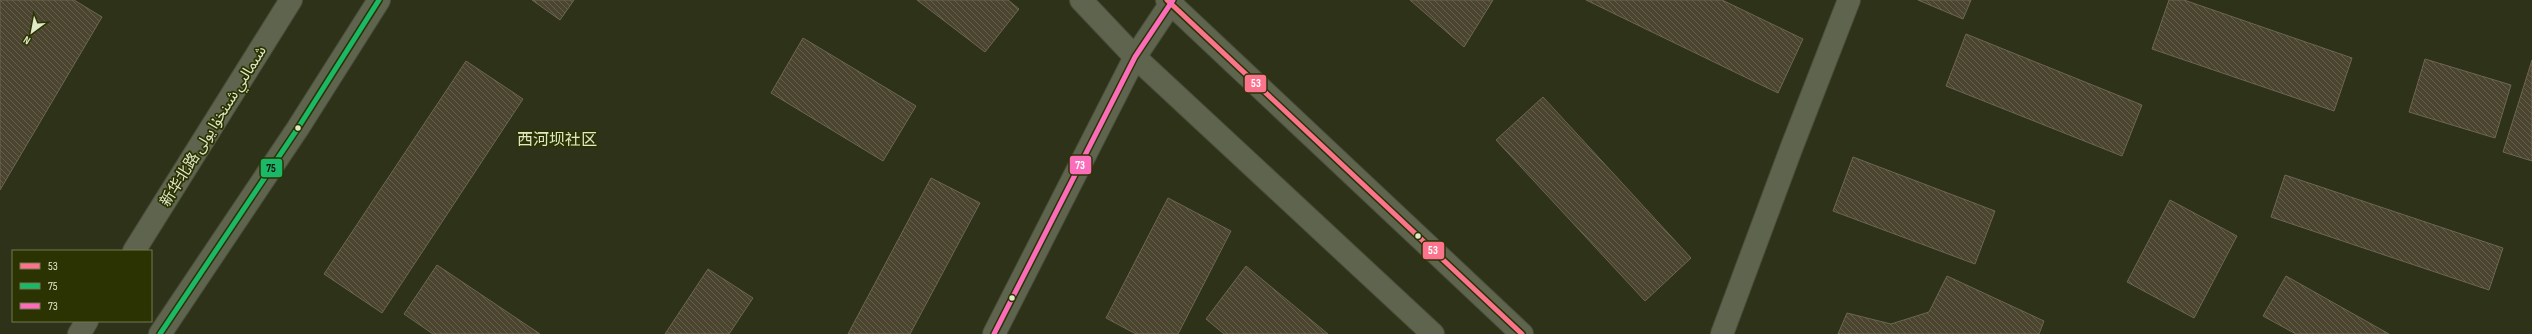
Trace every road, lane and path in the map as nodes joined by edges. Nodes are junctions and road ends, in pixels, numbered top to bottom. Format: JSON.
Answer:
{"nodes":[{"id":1,"x":291,"y":0,"type":"edge"},
{"id":2,"x":379,"y":0,"type":"edge"},
{"id":3,"x":1081,"y":0,"type":"edge"},
{"id":4,"x":1849,"y":0,"type":"edge"},
{"id":5,"x":1170,"y":1,"type":"edge"},
{"id":6,"x":1136,"y":57,"type":"junction"},
{"id":7,"x":135,"y":250,"type":"edge"},
{"id":8,"x":87,"y":322,"type":"edge"},
{"id":9,"x":79,"y":334,"type":"edge"},
{"id":10,"x":160,"y":334,"type":"edge"},
{"id":11,"x":994,"y":334,"type":"edge"},
{"id":12,"x":1433,"y":334,"type":"edge"},
{"id":13,"x":1522,"y":334,"type":"edge"},
{"id":14,"x":1722,"y":334,"type":"edge"}],
"edges":[{"from":1,"to":7,"type":"main road","name":"新华北路 شىمالىي شىنخۇا يولى"},
{"from":2,"to":10,"type":"main road"},
{"from":3,"to":6,"type":"main road"},
{"from":4,"to":14,"type":"main road"},
{"from":5,"to":6,"type":"main road"},
{"from":5,"to":13,"type":"main road"},
{"from":6,"to":11,"type":"main road"},
{"from":6,"to":12,"type":"main road"},
{"from":8,"to":9,"type":"main road"}]}
